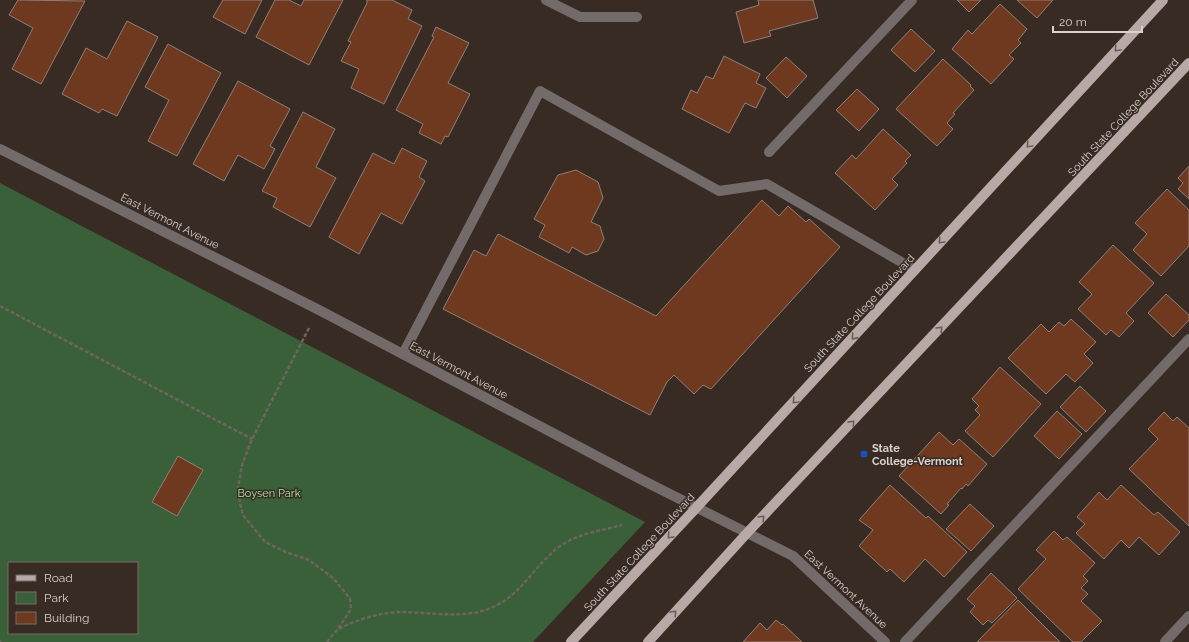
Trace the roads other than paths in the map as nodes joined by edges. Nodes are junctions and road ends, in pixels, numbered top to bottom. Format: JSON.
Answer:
{"nodes":[{"id":1,"x":546,"y":0,"type":"edge"},
{"id":2,"x":912,"y":0,"type":"edge"},
{"id":3,"x":1163,"y":0,"type":"edge"},
{"id":4,"x":637,"y":17,"type":"dead end"},
{"id":5,"x":1189,"y":63,"type":"edge"},
{"id":6,"x":0,"y":149,"type":"edge"},
{"id":7,"x":770,"y":152,"type":"dead end"},
{"id":8,"x":915,"y":270,"type":"junction"},
{"id":9,"x":1189,"y":339,"type":"edge"},
{"id":10,"x":402,"y":354,"type":"junction"},
{"id":11,"x":696,"y":508,"type":"junction"},
{"id":12,"x":748,"y":532,"type":"junction"},
{"id":13,"x":1189,"y":616,"type":"edge"},
{"id":14,"x":571,"y":642,"type":"edge"},
{"id":15,"x":648,"y":642,"type":"edge"},
{"id":16,"x":885,"y":642,"type":"edge"},
{"id":17,"x":905,"y":642,"type":"edge"},
{"id":18,"x":1165,"y":642,"type":"edge"}],
"edges":[{"from":1,"to":4,"type":"street"},
{"from":2,"to":7,"type":"street"},
{"from":3,"to":8,"type":"main road","name":"South State College Boulevard","one_way":true},
{"from":12,"to":5,"type":"main road","name":"South State College Boulevard","one_way":true},
{"from":6,"to":10,"type":"street","name":"East Vermont Avenue"},
{"from":8,"to":10,"type":"street"},
{"from":8,"to":11,"type":"main road","name":"South State College Boulevard","one_way":true},
{"from":9,"to":17,"type":"street"},
{"from":10,"to":11,"type":"street","name":"East Vermont Avenue"},
{"from":11,"to":12,"type":"street","name":"East Vermont Avenue"},
{"from":11,"to":14,"type":"main road","name":"South State College Boulevard","one_way":true},
{"from":15,"to":12,"type":"main road","name":"South State College Boulevard","one_way":true},
{"from":12,"to":16,"type":"street","name":"East Vermont Avenue"},
{"from":13,"to":18,"type":"street"}]}
